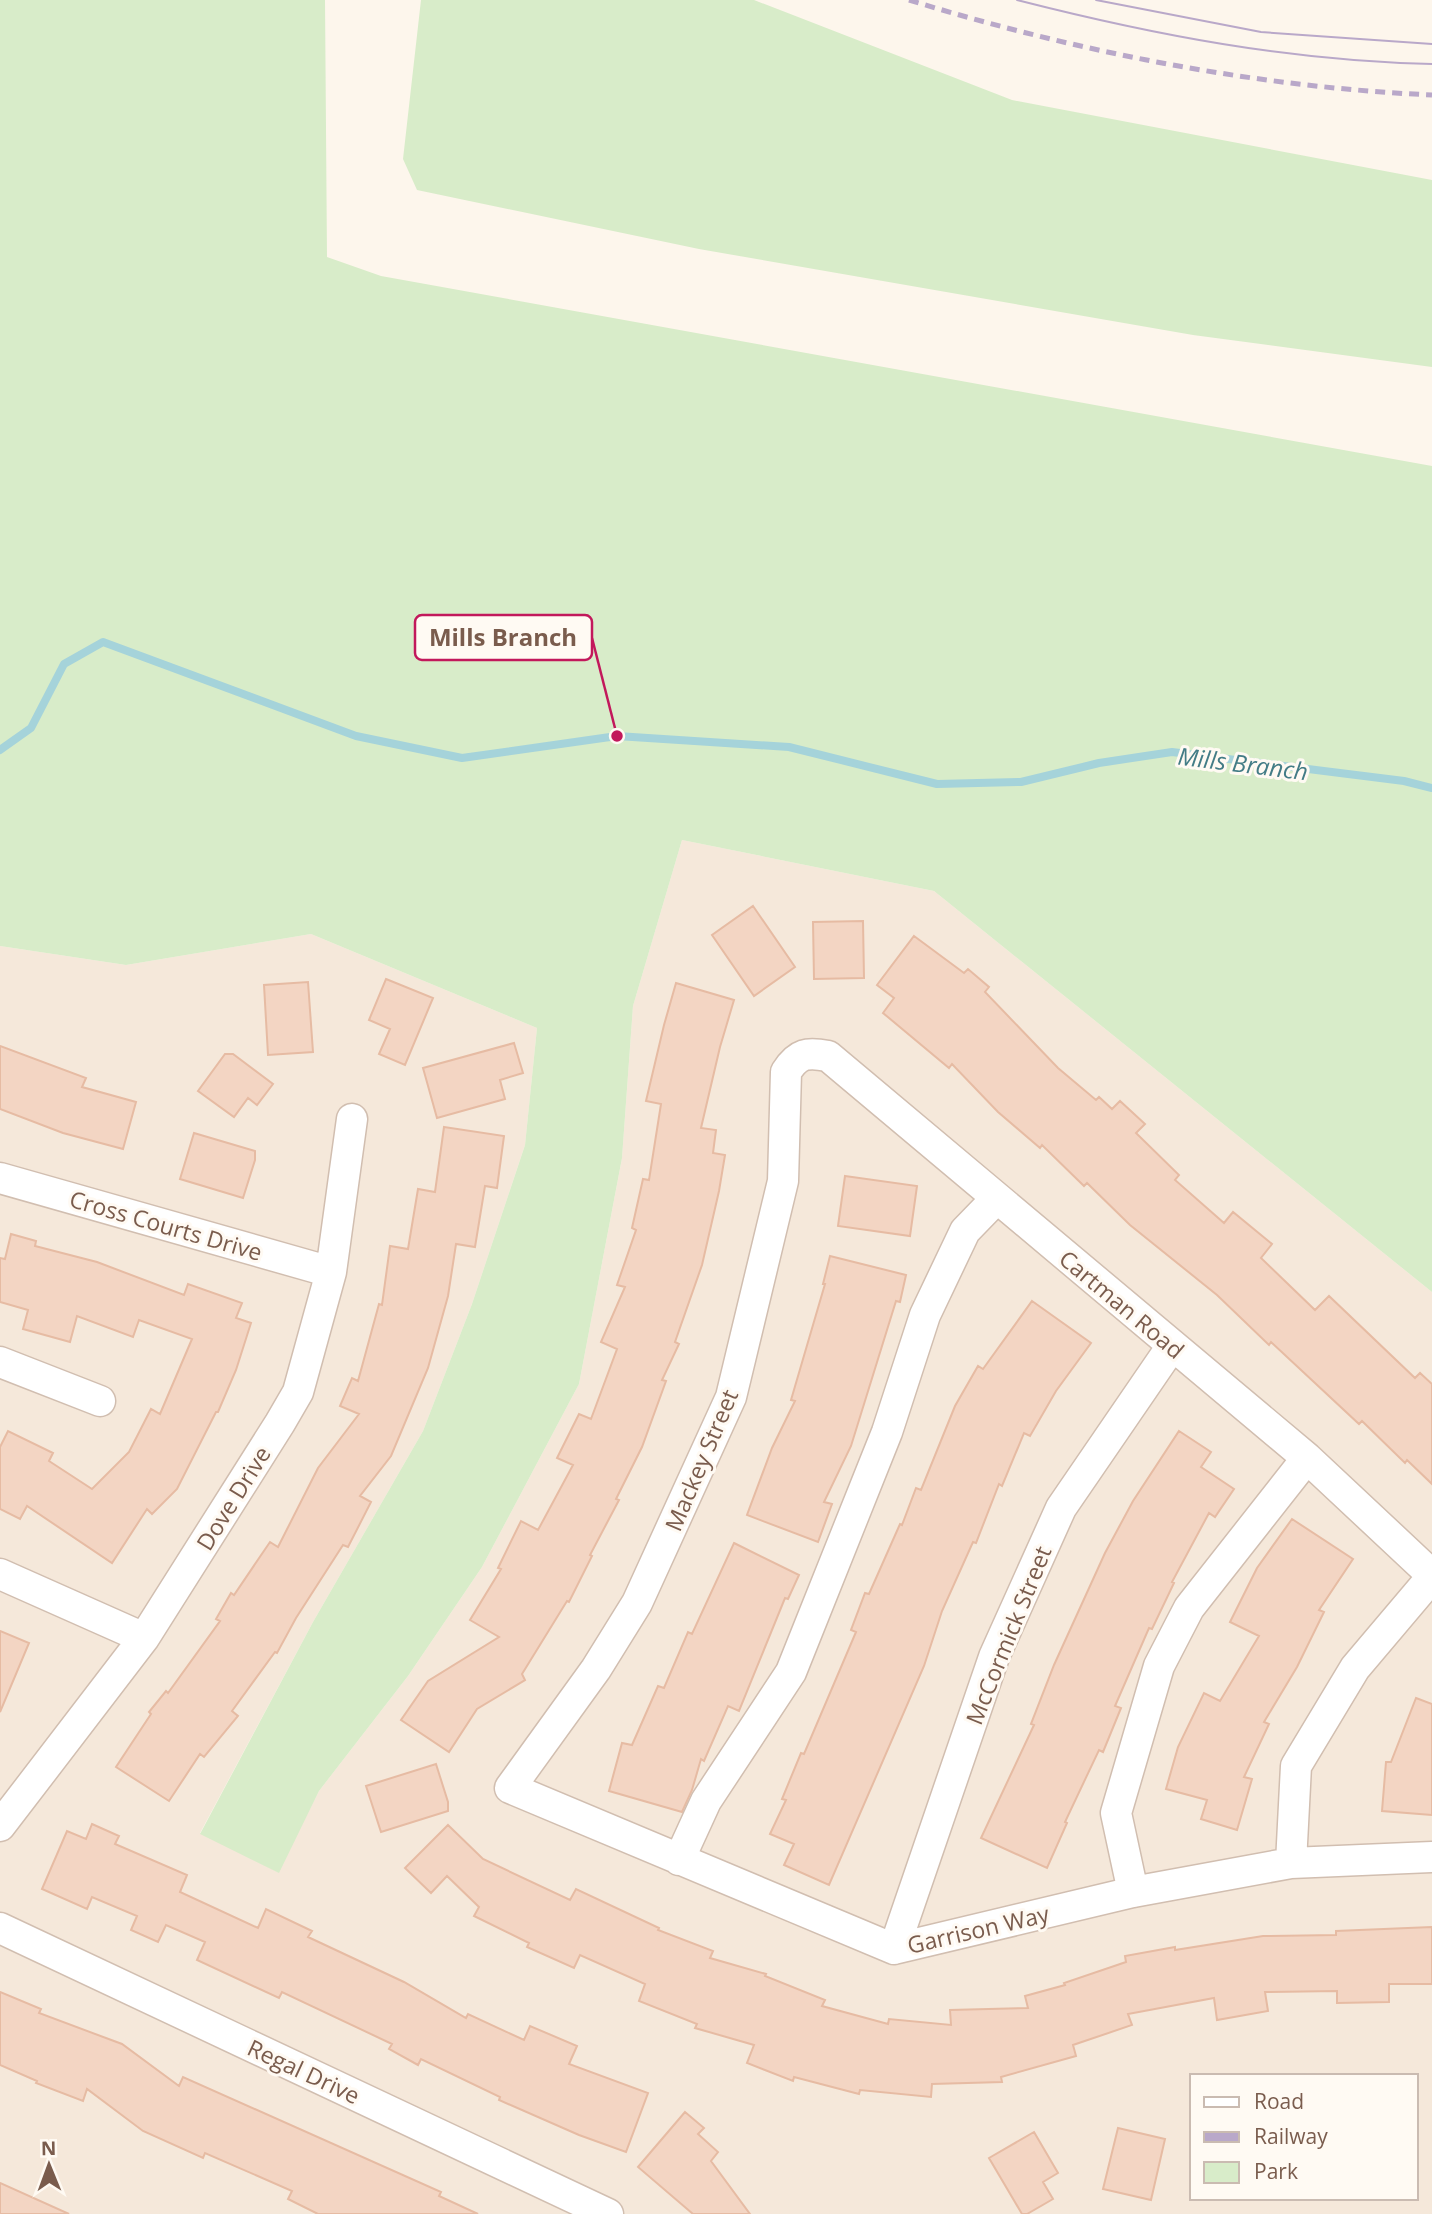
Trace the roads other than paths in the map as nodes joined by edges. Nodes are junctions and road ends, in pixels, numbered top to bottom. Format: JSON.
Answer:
{"nodes":[{"id":1,"x":802,"y":1056,"type":"joint"},
{"id":2,"x":352,"y":1119,"type":"dead end"},
{"id":3,"x":0,"y":1178,"type":"edge"},
{"id":4,"x":997,"y":1198,"type":"junction"},
{"id":5,"x":331,"y":1272,"type":"junction"},
{"id":6,"x":1172,"y":1346,"type":"junction"},
{"id":7,"x":0,"y":1362,"type":"edge"},
{"id":8,"x":100,"y":1401,"type":"dead end"},
{"id":9,"x":1307,"y":1458,"type":"junction"},
{"id":10,"x":0,"y":1574,"type":"edge"},
{"id":11,"x":1432,"y":1576,"type":"edge"},
{"id":12,"x":144,"y":1638,"type":"junction"},
{"id":13,"x":510,"y":1788,"type":"joint"},
{"id":14,"x":0,"y":1826,"type":"edge"},
{"id":15,"x":1432,"y":1857,"type":"edge"},
{"id":16,"x":679,"y":1860,"type":"junction"},
{"id":17,"x":1291,"y":1863,"type":"junction"},
{"id":18,"x":1133,"y":1892,"type":"junction"},
{"id":19,"x":0,"y":1928,"type":"edge"},
{"id":20,"x":894,"y":1949,"type":"junction"},
{"id":21,"x":608,"y":2214,"type":"edge"}],
"edges":[{"from":1,"to":4,"type":"street","name":"Cartman Road"},
{"from":1,"to":13,"type":"street","name":"Mackey Street"},
{"from":2,"to":5,"type":"street","name":"Dove Drive"},
{"from":3,"to":5,"type":"street","name":"Cross Courts Drive"},
{"from":4,"to":6,"type":"street","name":"Cartman Road"},
{"from":4,"to":16,"type":"street"},
{"from":5,"to":12,"type":"street","name":"Dove Drive"},
{"from":6,"to":9,"type":"street","name":"Cartman Road"},
{"from":6,"to":20,"type":"street","name":"McCormick Street"},
{"from":7,"to":8,"type":"street"},
{"from":9,"to":11,"type":"street","name":"Cartman Road"},
{"from":9,"to":18,"type":"street"},
{"from":10,"to":12,"type":"street"},
{"from":11,"to":17,"type":"street"},
{"from":12,"to":14,"type":"street","name":"Dove Drive"},
{"from":13,"to":16,"type":"street","name":"Garrison Way"},
{"from":15,"to":17,"type":"street","name":"Garrison Way"},
{"from":16,"to":20,"type":"street","name":"Garrison Way"},
{"from":17,"to":18,"type":"street","name":"Garrison Way"},
{"from":18,"to":20,"type":"street","name":"Garrison Way"},
{"from":19,"to":21,"type":"street","name":"Regal Drive"}]}
